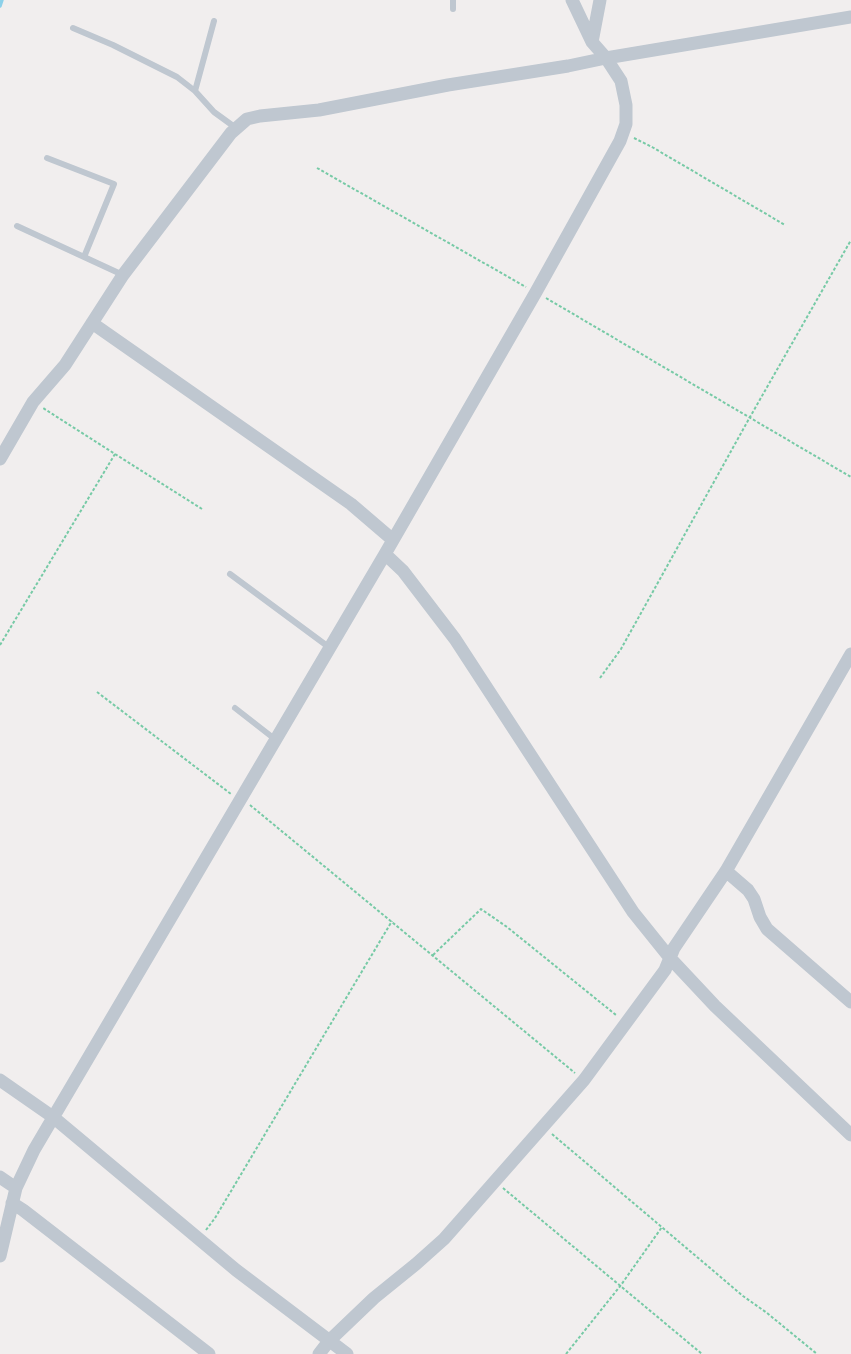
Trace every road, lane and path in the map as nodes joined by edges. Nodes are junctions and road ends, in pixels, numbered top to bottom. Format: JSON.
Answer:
{"nodes":[{"id":1,"x":453,"y":0,"type":"edge"},
{"id":2,"x":572,"y":0,"type":"edge"},
{"id":3,"x":600,"y":0,"type":"edge"},
{"id":4,"x":453,"y":9,"type":"dead end"},
{"id":5,"x":851,"y":17,"type":"edge"},
{"id":6,"x":214,"y":21,"type":"dead end"},
{"id":7,"x":73,"y":28,"type":"dead end"},
{"id":8,"x":592,"y":42,"type":"junction"},
{"id":9,"x":606,"y":58,"type":"junction"},
{"id":10,"x":195,"y":91,"type":"junction"},
{"id":11,"x":236,"y":128,"type":"junction"},
{"id":12,"x":623,"y":132,"type":"junction"},
{"id":13,"x":47,"y":158,"type":"dead end"},
{"id":14,"x":317,"y":168,"type":"dead end"},
{"id":15,"x":785,"y":225,"type":"dead end"},
{"id":16,"x":17,"y":226,"type":"dead end"},
{"id":17,"x":851,"y":240,"type":"edge"},
{"id":18,"x":84,"y":257,"type":"junction"},
{"id":19,"x":123,"y":275,"type":"junction"},
{"id":20,"x":536,"y":292,"type":"junction"},
{"id":21,"x":92,"y":323,"type":"junction"},
{"id":22,"x":33,"y":402,"type":"junction"},
{"id":23,"x":750,"y":417,"type":"junction"},
{"id":24,"x":115,"y":454,"type":"junction"},
{"id":25,"x":0,"y":459,"type":"edge"},
{"id":26,"x":851,"y":477,"type":"edge"},
{"id":27,"x":202,"y":509,"type":"dead end"},
{"id":28,"x":393,"y":540,"type":"junction"},
{"id":29,"x":385,"y":554,"type":"junction"},
{"id":30,"x":230,"y":574,"type":"dead end"},
{"id":31,"x":0,"y":645,"type":"edge"},
{"id":32,"x":330,"y":648,"type":"junction"},
{"id":33,"x":851,"y":654,"type":"edge"},
{"id":34,"x":600,"y":678,"type":"dead end"},
{"id":35,"x":97,"y":692,"type":"dead end"},
{"id":36,"x":235,"y":708,"type":"dead end"},
{"id":37,"x":276,"y":740,"type":"junction"},
{"id":38,"x":240,"y":800,"type":"junction"},
{"id":39,"x":722,"y":877,"type":"junction"},
{"id":40,"x":392,"y":922,"type":"junction"},
{"id":41,"x":433,"y":955,"type":"junction"},
{"id":42,"x":670,"y":958,"type":"junction"},
{"id":43,"x":851,"y":1002,"type":"edge"},
{"id":44,"x":626,"y":1023,"type":"junction"},
{"id":45,"x":0,"y":1080,"type":"edge"},
{"id":46,"x":584,"y":1080,"type":"junction"},
{"id":47,"x":51,"y":1120,"type":"junction"},
{"id":48,"x":543,"y":1126,"type":"junction"},
{"id":49,"x":851,"y":1135,"type":"edge"},
{"id":50,"x":0,"y":1177,"type":"edge"},
{"id":51,"x":495,"y":1181,"type":"junction"},
{"id":52,"x":16,"y":1188,"type":"junction"},
{"id":53,"x":12,"y":1203,"type":"junction"},
{"id":54,"x":662,"y":1227,"type":"junction"},
{"id":55,"x":199,"y":1239,"type":"junction"},
{"id":56,"x":0,"y":1256,"type":"edge"},
{"id":57,"x":621,"y":1285,"type":"junction"},
{"id":58,"x":325,"y":1347,"type":"edge"},
{"id":59,"x":209,"y":1354,"type":"edge"},
{"id":60,"x":346,"y":1354,"type":"edge"},
{"id":61,"x":566,"y":1354,"type":"edge"},
{"id":62,"x":702,"y":1354,"type":"edge"},
{"id":63,"x":817,"y":1354,"type":"edge"}],
"edges":[{"from":1,"to":4,"type":"lane"},
{"from":2,"to":8,"type":"street"},
{"from":3,"to":8,"type":"street"},
{"from":5,"to":9,"type":"street"},
{"from":6,"to":10,"type":"lane"},
{"from":7,"to":10,"type":"lane"},
{"from":8,"to":9,"type":"street"},
{"from":9,"to":11,"type":"street"},
{"from":9,"to":12,"type":"street"},
{"from":10,"to":11,"type":"lane"},
{"from":11,"to":19,"type":"street"},
{"from":12,"to":15,"type":"path"},
{"from":12,"to":20,"type":"street"},
{"from":13,"to":18,"type":"lane"},
{"from":14,"to":20,"type":"path"},
{"from":16,"to":18,"type":"lane"},
{"from":17,"to":23,"type":"path"},
{"from":18,"to":19,"type":"lane"},
{"from":19,"to":21,"type":"street"},
{"from":20,"to":23,"type":"path"},
{"from":20,"to":28,"type":"street"},
{"from":21,"to":22,"type":"street"},
{"from":21,"to":28,"type":"street"},
{"from":22,"to":24,"type":"path"},
{"from":22,"to":25,"type":"street"},
{"from":23,"to":26,"type":"path"},
{"from":23,"to":34,"type":"path"},
{"from":24,"to":27,"type":"path"},
{"from":24,"to":31,"type":"path"},
{"from":28,"to":29,"type":"street"},
{"from":29,"to":32,"type":"street"},
{"from":29,"to":42,"type":"street"},
{"from":30,"to":32,"type":"lane"},
{"from":32,"to":37,"type":"street"},
{"from":33,"to":39,"type":"street"},
{"from":35,"to":38,"type":"path"},
{"from":36,"to":37,"type":"lane"},
{"from":37,"to":38,"type":"street"},
{"from":38,"to":40,"type":"path"},
{"from":38,"to":47,"type":"street"},
{"from":39,"to":42,"type":"street"},
{"from":39,"to":43,"type":"street"},
{"from":40,"to":41,"type":"path"},
{"from":40,"to":55,"type":"path"},
{"from":41,"to":44,"type":"path"},
{"from":41,"to":46,"type":"path"},
{"from":42,"to":44,"type":"street"},
{"from":42,"to":49,"type":"street"},
{"from":44,"to":46,"type":"street"},
{"from":45,"to":47,"type":"street"},
{"from":46,"to":48,"type":"street"},
{"from":47,"to":52,"type":"street"},
{"from":47,"to":55,"type":"street"},
{"from":48,"to":51,"type":"street"},
{"from":48,"to":54,"type":"path"},
{"from":50,"to":52,"type":"street"},
{"from":51,"to":57,"type":"path"},
{"from":51,"to":58,"type":"street"},
{"from":52,"to":53,"type":"street"},
{"from":53,"to":56,"type":"street"},
{"from":53,"to":59,"type":"street"},
{"from":54,"to":57,"type":"path"},
{"from":54,"to":63,"type":"path"},
{"from":55,"to":58,"type":"street"},
{"from":57,"to":61,"type":"path"},
{"from":57,"to":62,"type":"path"},
{"from":58,"to":60,"type":"street"}]}
